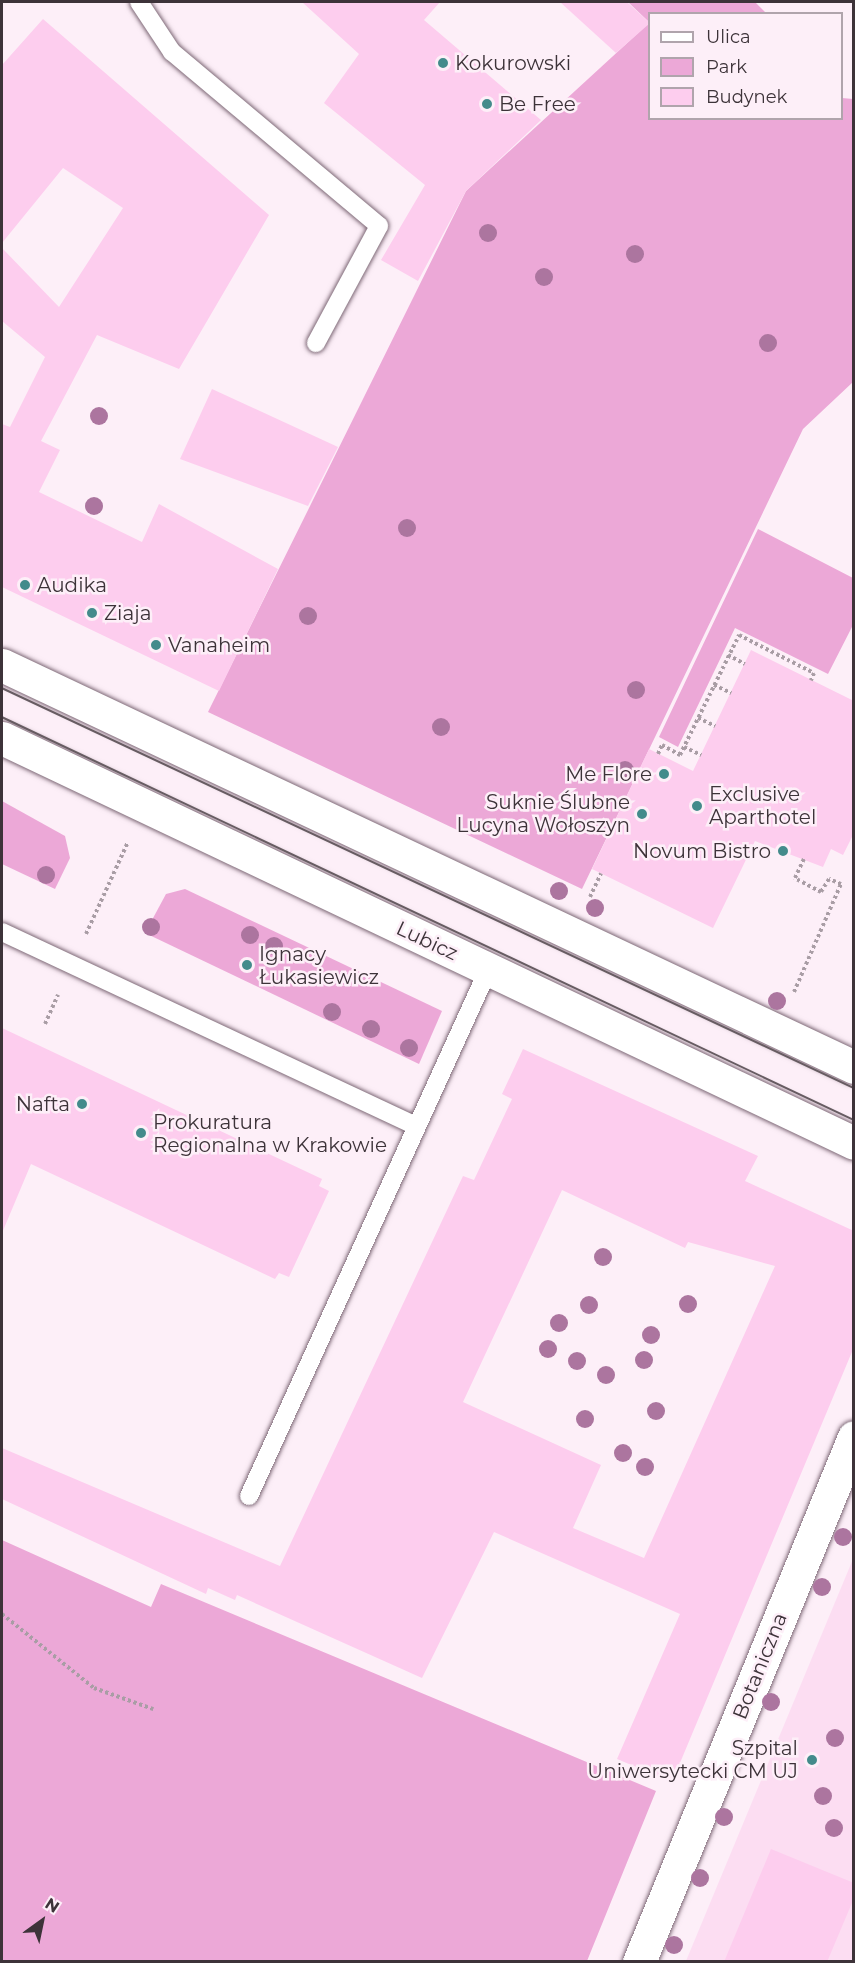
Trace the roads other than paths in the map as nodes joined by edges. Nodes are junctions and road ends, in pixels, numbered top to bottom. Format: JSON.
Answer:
{"nodes":[{"id":1,"x":139,"y":2,"type":"edge"},
{"id":2,"x":316,"y":343,"type":"dead end"},
{"id":3,"x":2,"y":665,"type":"edge"},
{"id":4,"x":2,"y":738,"type":"edge"},
{"id":5,"x":2,"y":932,"type":"edge"},
{"id":6,"x":488,"y":969,"type":"junction"},
{"id":7,"x":854,"y":1067,"type":"edge"},
{"id":8,"x":414,"y":1125,"type":"junction"},
{"id":9,"x":854,"y":1143,"type":"edge"},
{"id":10,"x":854,"y":1437,"type":"edge"},
{"id":11,"x":249,"y":1496,"type":"dead end"},
{"id":12,"x":639,"y":1962,"type":"edge"}],
"edges":[{"from":1,"to":2,"type":"lane"},
{"from":3,"to":7,"type":"street"},
{"from":4,"to":6,"type":"street","name":"Lubicz"},
{"from":5,"to":8,"type":"lane"},
{"from":6,"to":8,"type":"lane"},
{"from":6,"to":9,"type":"street","name":"Lubicz"},
{"from":8,"to":11,"type":"lane"},
{"from":10,"to":12,"type":"street","name":"Botaniczna"}]}
